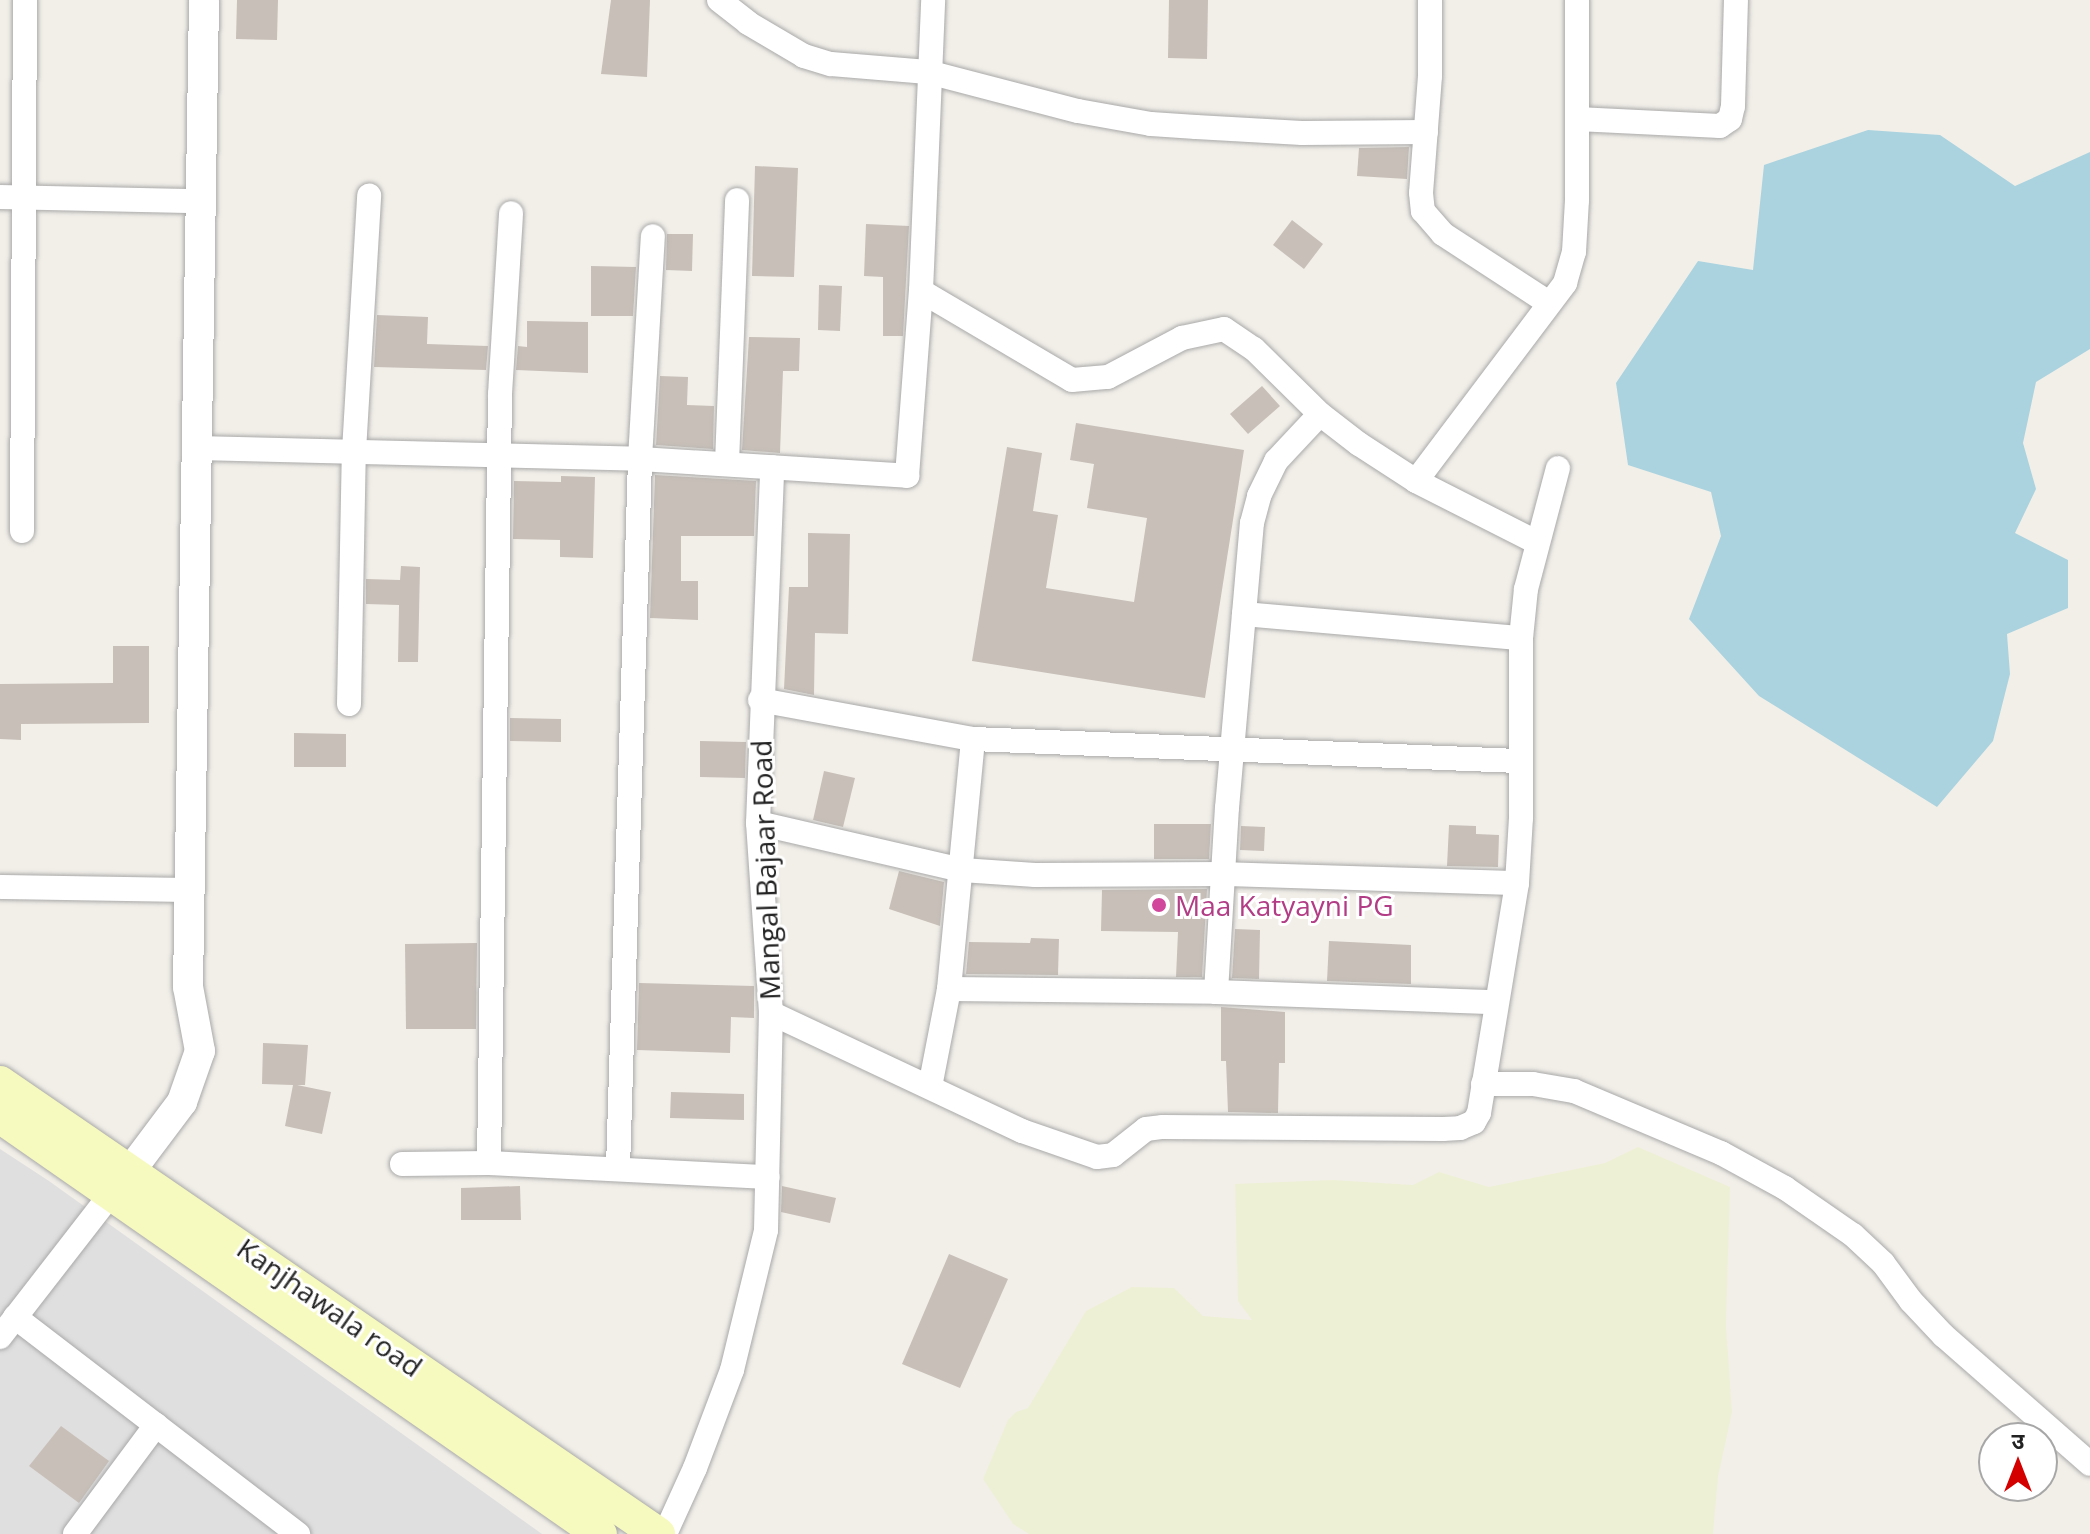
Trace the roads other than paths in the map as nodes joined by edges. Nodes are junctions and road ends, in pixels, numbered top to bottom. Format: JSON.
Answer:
{"nodes":[{"id":1,"x":25,"y":0,"type":"edge"},
{"id":2,"x":204,"y":0,"type":"edge"},
{"id":3,"x":719,"y":0,"type":"edge"},
{"id":4,"x":933,"y":0,"type":"edge"},
{"id":5,"x":1430,"y":0,"type":"edge"},
{"id":6,"x":1577,"y":0,"type":"edge"},
{"id":7,"x":1736,"y":0,"type":"edge"},
{"id":8,"x":928,"y":72,"type":"junction"},
{"id":9,"x":1577,"y":119,"type":"junction"},
{"id":10,"x":1426,"y":132,"type":"junction"},
{"id":11,"x":369,"y":195,"type":"dead end"},
{"id":12,"x":12,"y":197,"type":"edge"},
{"id":13,"x":737,"y":200,"type":"dead end"},
{"id":14,"x":199,"y":201,"type":"junction"},
{"id":15,"x":511,"y":213,"type":"dead end"},
{"id":16,"x":653,"y":236,"type":"dead end"},
{"id":17,"x":921,"y":291,"type":"junction"},
{"id":18,"x":1549,"y":303,"type":"junction"},
{"id":19,"x":1320,"y":414,"type":"junction"},
{"id":20,"x":197,"y":448,"type":"junction"},
{"id":21,"x":354,"y":451,"type":"junction"},
{"id":22,"x":500,"y":455,"type":"junction"},
{"id":23,"x":640,"y":459,"type":"junction"},
{"id":24,"x":727,"y":463,"type":"junction"},
{"id":25,"x":772,"y":467,"type":"junction"},
{"id":26,"x":1558,"y":468,"type":"dead end"},
{"id":27,"x":1416,"y":481,"type":"junction"},
{"id":28,"x":22,"y":531,"type":"dead end"},
{"id":29,"x":1536,"y":542,"type":"junction"},
{"id":30,"x":1244,"y":614,"type":"junction"},
{"id":31,"x":1521,"y":638,"type":"junction"},
{"id":32,"x":760,"y":700,"type":"junction"},
{"id":33,"x":349,"y":704,"type":"dead end"},
{"id":34,"x":973,"y":739,"type":"junction"},
{"id":35,"x":1233,"y":750,"type":"junction"},
{"id":36,"x":1519,"y":761,"type":"junction"},
{"id":37,"x":758,"y":823,"type":"junction"},
{"id":38,"x":962,"y":870,"type":"junction"},
{"id":39,"x":1223,"y":874,"type":"junction"},
{"id":40,"x":1517,"y":883,"type":"junction"},
{"id":41,"x":0,"y":887,"type":"edge"},
{"id":42,"x":190,"y":890,"type":"junction"},
{"id":43,"x":949,"y":989,"type":"junction"},
{"id":44,"x":1216,"y":992,"type":"junction"},
{"id":45,"x":1495,"y":1002,"type":"junction"},
{"id":46,"x":771,"y":1013,"type":"junction"},
{"id":47,"x":0,"y":1083,"type":"edge"},
{"id":48,"x":1483,"y":1084,"type":"junction"},
{"id":49,"x":930,"y":1087,"type":"junction"},
{"id":50,"x":0,"y":1116,"type":"edge"},
{"id":51,"x":489,"y":1163,"type":"junction"},
{"id":52,"x":402,"y":1164,"type":"dead end"},
{"id":53,"x":618,"y":1168,"type":"junction"},
{"id":54,"x":768,"y":1177,"type":"junction"},
{"id":55,"x":120,"y":1182,"type":"junction"},
{"id":56,"x":15,"y":1317,"type":"junction"},
{"id":57,"x":0,"y":1337,"type":"edge"},
{"id":58,"x":156,"y":1425,"type":"junction"},
{"id":59,"x":2090,"y":1464,"type":"edge"},
{"id":60,"x":75,"y":1534,"type":"edge"},
{"id":61,"x":298,"y":1534,"type":"edge"},
{"id":62,"x":600,"y":1534,"type":"edge"},
{"id":63,"x":658,"y":1534,"type":"edge"},
{"id":64,"x":665,"y":1534,"type":"edge"}],
"edges":[{"from":1,"to":12,"type":"street"},
{"from":2,"to":14,"type":"street"},
{"from":3,"to":8,"type":"street"},
{"from":4,"to":8,"type":"street"},
{"from":5,"to":10,"type":"street"},
{"from":6,"to":9,"type":"street"},
{"from":7,"to":9,"type":"street"},
{"from":8,"to":10,"type":"street"},
{"from":8,"to":17,"type":"street"},
{"from":9,"to":18,"type":"street"},
{"from":10,"to":18,"type":"street"},
{"from":11,"to":21,"type":"street"},
{"from":12,"to":14,"type":"street"},
{"from":12,"to":28,"type":"street"},
{"from":13,"to":24,"type":"street"},
{"from":14,"to":20,"type":"street"},
{"from":15,"to":22,"type":"street"},
{"from":16,"to":23,"type":"street"},
{"from":17,"to":19,"type":"street"},
{"from":17,"to":25,"type":"street"},
{"from":18,"to":27,"type":"street"},
{"from":19,"to":27,"type":"street"},
{"from":19,"to":30,"type":"street"},
{"from":20,"to":21,"type":"street"},
{"from":20,"to":42,"type":"street"},
{"from":21,"to":22,"type":"street"},
{"from":21,"to":33,"type":"street"},
{"from":22,"to":23,"type":"street"},
{"from":22,"to":51,"type":"street"},
{"from":23,"to":24,"type":"street"},
{"from":23,"to":53,"type":"street"},
{"from":24,"to":25,"type":"street"},
{"from":25,"to":32,"type":"street","name":"Mangal Bajaar Road"},
{"from":26,"to":29,"type":"street"},
{"from":27,"to":29,"type":"street"},
{"from":29,"to":31,"type":"street"},
{"from":30,"to":31,"type":"street"},
{"from":30,"to":35,"type":"street"},
{"from":31,"to":36,"type":"street"},
{"from":32,"to":34,"type":"street"},
{"from":32,"to":37,"type":"street","name":"Mangal Bajaar Road"},
{"from":34,"to":35,"type":"street"},
{"from":34,"to":38,"type":"street"},
{"from":35,"to":36,"type":"street"},
{"from":35,"to":39,"type":"street"},
{"from":36,"to":40,"type":"street"},
{"from":37,"to":38,"type":"street"},
{"from":37,"to":46,"type":"street","name":"Mangal Bajaar Road"},
{"from":38,"to":39,"type":"street"},
{"from":38,"to":43,"type":"street"},
{"from":39,"to":40,"type":"street"},
{"from":39,"to":44,"type":"street"},
{"from":40,"to":45,"type":"street"},
{"from":41,"to":42,"type":"street"},
{"from":42,"to":55,"type":"street"},
{"from":43,"to":44,"type":"street"},
{"from":43,"to":49,"type":"street"},
{"from":44,"to":45,"type":"street"},
{"from":45,"to":48,"type":"street"},
{"from":46,"to":49,"type":"street"},
{"from":46,"to":54,"type":"street","name":"Mangal Bajaar Road"},
{"from":47,"to":55,"type":"main road","name":"Kanjhawala road"},
{"from":48,"to":49,"type":"street"},
{"from":48,"to":59,"type":"street"},
{"from":50,"to":55,"type":"main road","name":"Kanjhawala road"},
{"from":51,"to":52,"type":"street"},
{"from":51,"to":53,"type":"street"},
{"from":53,"to":54,"type":"street"},
{"from":54,"to":64,"type":"street","name":"Mangal Bajaar Road"},
{"from":55,"to":56,"type":"street"},
{"from":55,"to":62,"type":"main road","name":"Kanjhawala road"},
{"from":55,"to":63,"type":"main road","name":"Kanjhawala road"},
{"from":56,"to":57,"type":"street"},
{"from":56,"to":58,"type":"street"},
{"from":58,"to":60,"type":"street"},
{"from":58,"to":61,"type":"street"}]}
